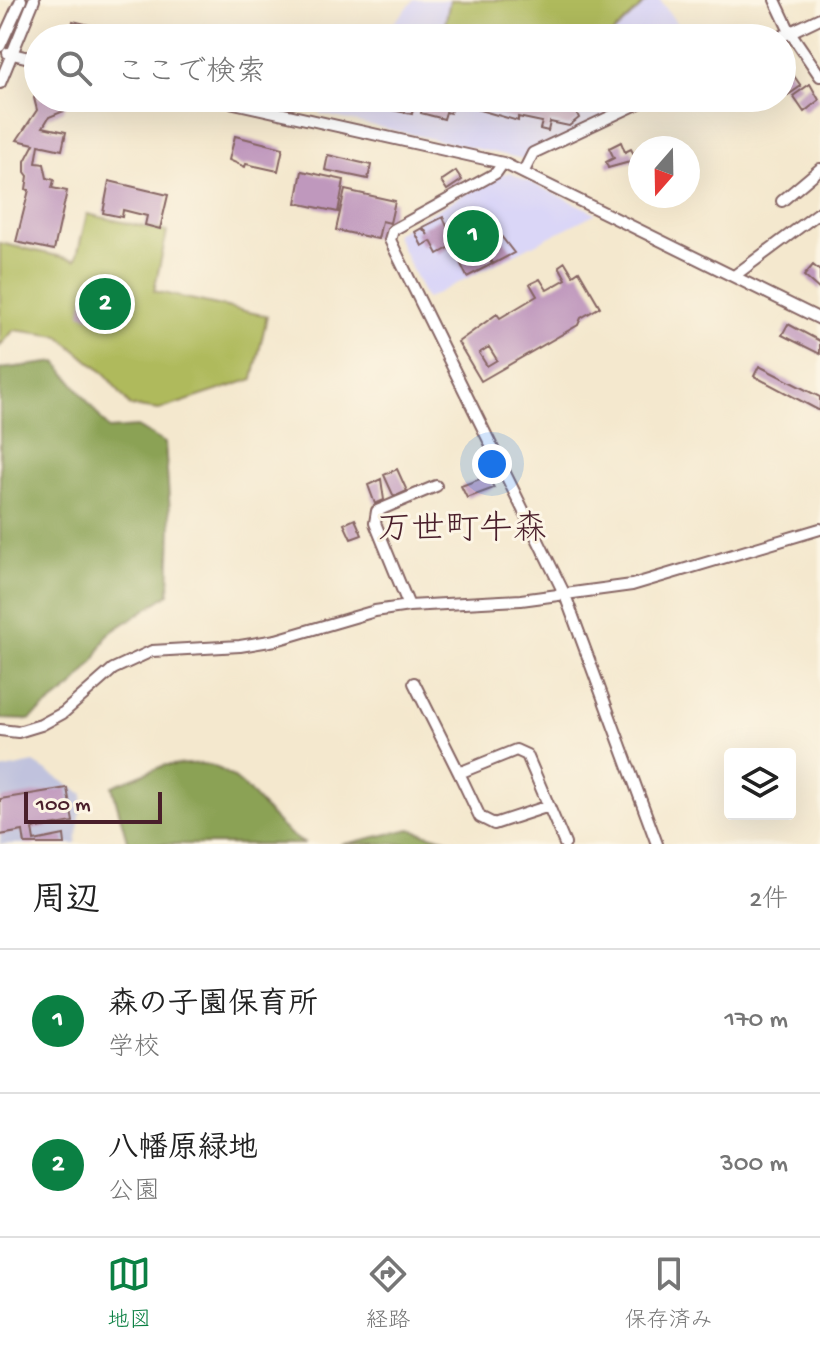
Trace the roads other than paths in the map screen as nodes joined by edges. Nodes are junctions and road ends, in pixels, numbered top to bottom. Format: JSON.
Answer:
{"nodes":[{"id":1,"x":21,"y":0,"type":"edge"},
{"id":2,"x":34,"y":0,"type":"edge"},
{"id":3,"x":775,"y":0,"type":"edge"},
{"id":4,"x":820,"y":18,"type":"edge"},
{"id":5,"x":786,"y":24,"type":"edge"},
{"id":6,"x":796,"y":29,"type":"edge"},
{"id":7,"x":796,"y":41,"type":"edge"},
{"id":8,"x":0,"y":46,"type":"edge"},
{"id":9,"x":6,"y":56,"type":"edge"},
{"id":10,"x":820,"y":76,"type":"edge"},
{"id":11,"x":0,"y":83,"type":"edge"},
{"id":12,"x":275,"y":112,"type":"edge"},
{"id":13,"x":620,"y":112,"type":"edge"},
{"id":14,"x":503,"y":163,"type":"junction"},
{"id":15,"x":820,"y":169,"type":"edge"},
{"id":16,"x":524,"y":171,"type":"junction"},
{"id":17,"x":782,"y":201,"type":"dead end"},
{"id":18,"x":820,"y":212,"type":"edge"},
{"id":19,"x":734,"y":276,"type":"junction"},
{"id":20,"x":820,"y":319,"type":"edge"},
{"id":21,"x":436,"y":486,"type":"dead end"},
{"id":22,"x":820,"y":529,"type":"edge"},
{"id":23,"x":565,"y":595,"type":"junction"},
{"id":24,"x":409,"y":606,"type":"junction"},
{"id":25,"x":414,"y":683,"type":"dead end"},
{"id":26,"x":0,"y":730,"type":"edge"},
{"id":27,"x":459,"y":773,"type":"junction"},
{"id":28,"x":549,"y":806,"type":"junction"},
{"id":29,"x":565,"y":844,"type":"edge"},
{"id":30,"x":657,"y":844,"type":"edge"}],
"edges":[{"from":1,"to":8,"type":"street"},
{"from":2,"to":9,"type":"street"},
{"from":3,"to":5,"type":"street"},
{"from":4,"to":6,"type":"street"},
{"from":7,"to":10,"type":"street"},
{"from":8,"to":9,"type":"street"},
{"from":9,"to":11,"type":"street"},
{"from":12,"to":14,"type":"street"},
{"from":13,"to":16,"type":"street"},
{"from":14,"to":16,"type":"street"},
{"from":14,"to":23,"type":"street"},
{"from":15,"to":17,"type":"street"},
{"from":16,"to":19,"type":"street"},
{"from":18,"to":19,"type":"street"},
{"from":19,"to":20,"type":"street"},
{"from":21,"to":24,"type":"street"},
{"from":22,"to":23,"type":"street"},
{"from":23,"to":24,"type":"street"},
{"from":23,"to":30,"type":"street"},
{"from":24,"to":26,"type":"street"},
{"from":25,"to":27,"type":"street"},
{"from":27,"to":28,"type":"street"},
{"from":27,"to":28,"type":"street"},
{"from":28,"to":29,"type":"street"}]}
